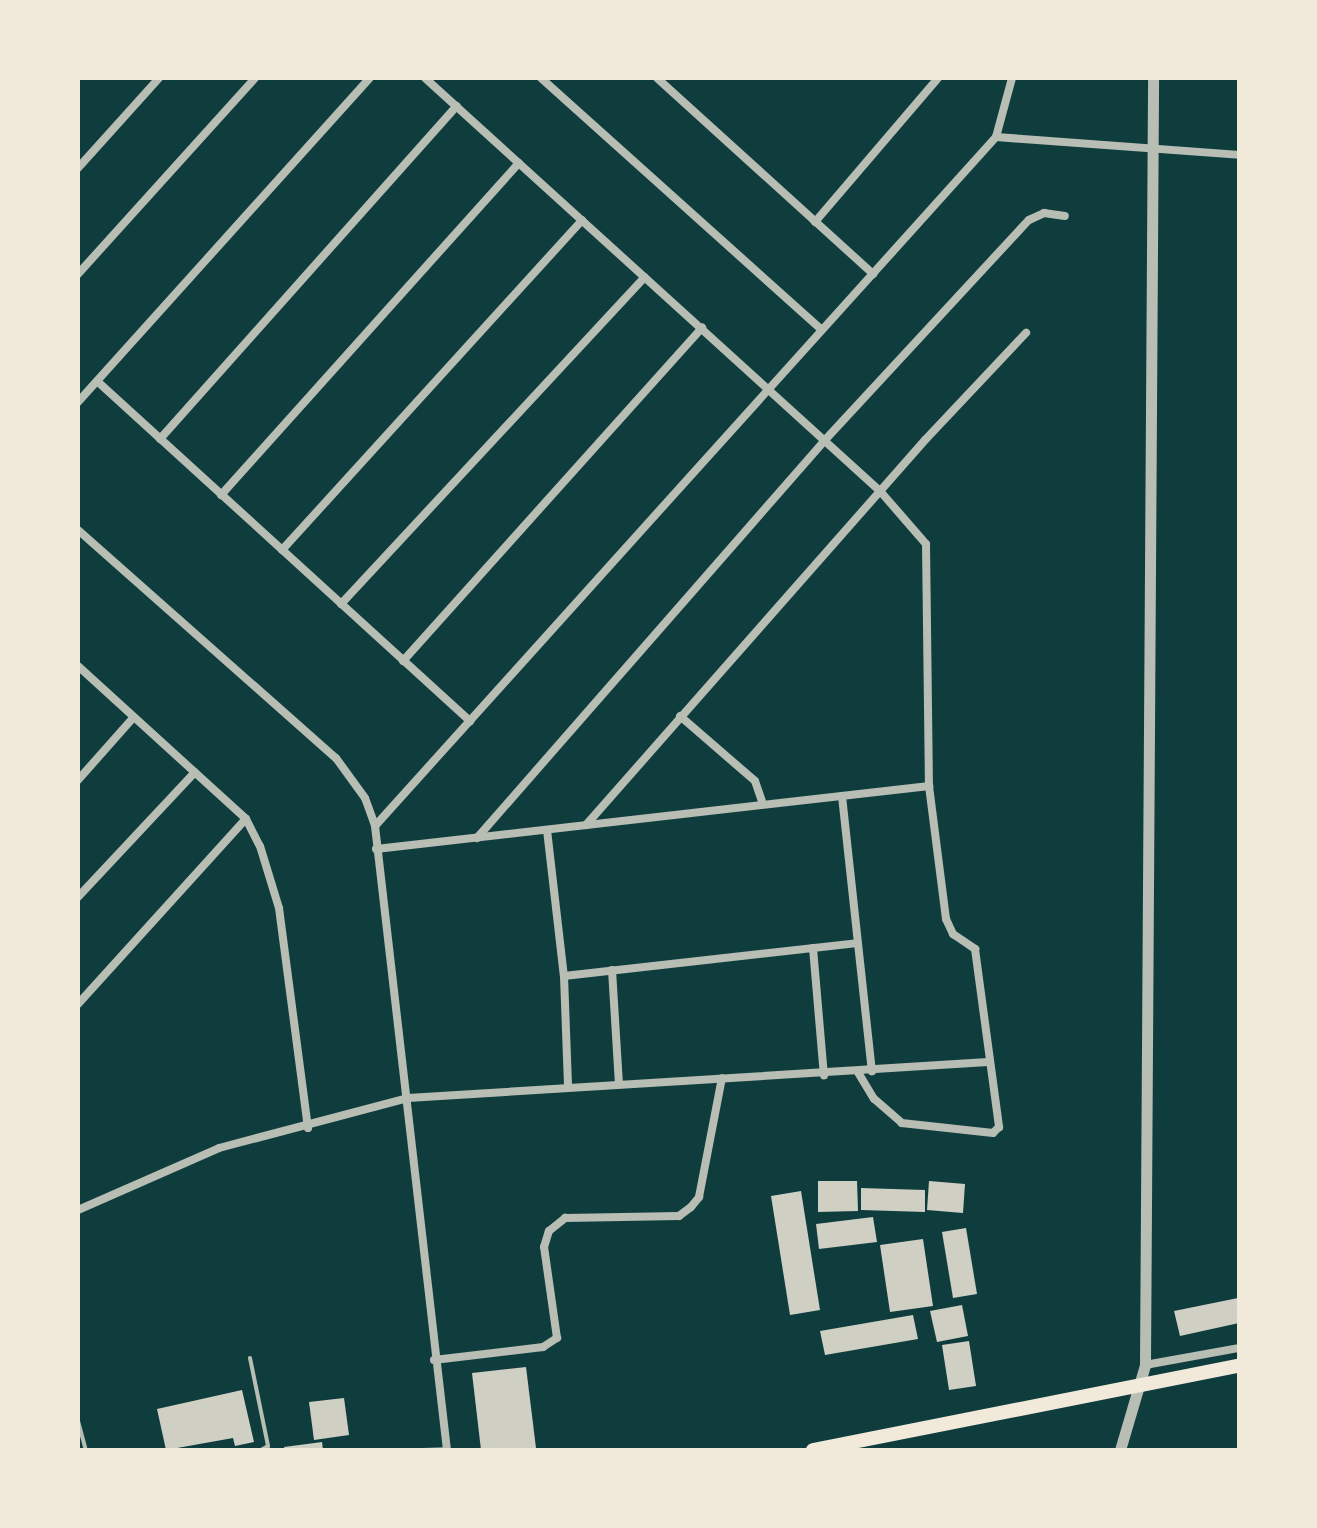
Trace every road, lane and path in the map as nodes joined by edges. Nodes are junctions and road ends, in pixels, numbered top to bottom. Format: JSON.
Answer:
{"nodes":[{"id":1,"x":159,"y":78,"type":"edge"},
{"id":2,"x":255,"y":78,"type":"edge"},
{"id":3,"x":370,"y":78,"type":"edge"},
{"id":4,"x":425,"y":78,"type":"edge"},
{"id":5,"x":541,"y":78,"type":"edge"},
{"id":6,"x":657,"y":78,"type":"edge"},
{"id":7,"x":938,"y":78,"type":"edge"},
{"id":8,"x":1012,"y":78,"type":"edge"},
{"id":9,"x":1153,"y":78,"type":"edge"},
{"id":10,"x":457,"y":106,"type":"junction"},
{"id":11,"x":996,"y":137,"type":"junction"},
{"id":12,"x":1153,"y":148,"type":"junction"},
{"id":13,"x":1239,"y":155,"type":"edge"},
{"id":14,"x":519,"y":163,"type":"junction"},
{"id":15,"x":78,"y":168,"type":"edge"},
{"id":16,"x":1065,"y":216,"type":"dead end"},
{"id":17,"x":582,"y":220,"type":"junction"},
{"id":18,"x":815,"y":222,"type":"junction"},
{"id":19,"x":78,"y":274,"type":"edge"},
{"id":20,"x":873,"y":274,"type":"junction"},
{"id":21,"x":645,"y":277,"type":"junction"},
{"id":22,"x":702,"y":328,"type":"junction"},
{"id":23,"x":822,"y":330,"type":"junction"},
{"id":24,"x":1026,"y":333,"type":"dead end"},
{"id":25,"x":97,"y":381,"type":"junction"},
{"id":26,"x":769,"y":389,"type":"junction"},
{"id":27,"x":78,"y":402,"type":"edge"},
{"id":28,"x":160,"y":439,"type":"junction"},
{"id":29,"x":825,"y":440,"type":"junction"},
{"id":30,"x":880,"y":491,"type":"junction"},
{"id":31,"x":221,"y":495,"type":"junction"},
{"id":32,"x":78,"y":530,"type":"edge"},
{"id":33,"x":282,"y":550,"type":"junction"},
{"id":34,"x":341,"y":604,"type":"junction"},
{"id":35,"x":403,"y":661,"type":"junction"},
{"id":36,"x":78,"y":666,"type":"edge"},
{"id":37,"x":680,"y":716,"type":"junction"},
{"id":38,"x":134,"y":717,"type":"junction"},
{"id":39,"x":470,"y":721,"type":"junction"},
{"id":40,"x":195,"y":772,"type":"junction"},
{"id":41,"x":78,"y":780,"type":"edge"},
{"id":42,"x":929,"y":786,"type":"junction"},
{"id":43,"x":842,"y":796,"type":"junction"},
{"id":44,"x":762,"y":801,"type":"junction"},
{"id":45,"x":246,"y":819,"type":"junction"},
{"id":46,"x":586,"y":825,"type":"junction"},
{"id":47,"x":375,"y":826,"type":"junction"},
{"id":48,"x":547,"y":830,"type":"junction"},
{"id":49,"x":477,"y":838,"type":"junction"},
{"id":50,"x":376,"y":849,"type":"junction"},
{"id":51,"x":78,"y":897,"type":"edge"},
{"id":52,"x":857,"y":943,"type":"junction"},
{"id":53,"x":813,"y":948,"type":"junction"},
{"id":54,"x":612,"y":970,"type":"junction"},
{"id":55,"x":564,"y":976,"type":"junction"},
{"id":56,"x":78,"y":1004,"type":"edge"},
{"id":57,"x":988,"y":1062,"type":"junction"},
{"id":58,"x":872,"y":1071,"type":"junction"},
{"id":59,"x":858,"y":1072,"type":"junction"},
{"id":60,"x":824,"y":1076,"type":"junction"},
{"id":61,"x":722,"y":1078,"type":"junction"},
{"id":62,"x":619,"y":1083,"type":"junction"},
{"id":63,"x":568,"y":1087,"type":"junction"},
{"id":64,"x":408,"y":1098,"type":"junction"},
{"id":65,"x":308,"y":1128,"type":"junction"},
{"id":66,"x":78,"y":1210,"type":"edge"},
{"id":67,"x":1239,"y":1348,"type":"edge"},
{"id":68,"x":250,"y":1358,"type":"dead end"},
{"id":69,"x":434,"y":1360,"type":"junction"},
{"id":70,"x":1145,"y":1365,"type":"junction"},
{"id":71,"x":1239,"y":1366,"type":"edge"},
{"id":72,"x":1140,"y":1386,"type":"junction"},
{"id":73,"x":78,"y":1421,"type":"edge"},
{"id":74,"x":81,"y":1442,"type":"edge"},
{"id":75,"x":86,"y":1450,"type":"edge"},
{"id":76,"x":261,"y":1450,"type":"edge"},
{"id":77,"x":422,"y":1450,"type":"edge"},
{"id":78,"x":447,"y":1450,"type":"edge"},
{"id":79,"x":813,"y":1450,"type":"edge"},
{"id":80,"x":1120,"y":1450,"type":"edge"}],
"edges":[{"from":1,"to":15,"type":"street"},
{"from":2,"to":19,"type":"street"},
{"from":3,"to":25,"type":"street"},
{"from":4,"to":10,"type":"street"},
{"from":5,"to":23,"type":"street"},
{"from":6,"to":18,"type":"street"},
{"from":7,"to":18,"type":"street"},
{"from":8,"to":11,"type":"street"},
{"from":9,"to":12,"type":"street"},
{"from":10,"to":14,"type":"street"},
{"from":10,"to":28,"type":"street"},
{"from":11,"to":12,"type":"street"},
{"from":11,"to":20,"type":"street"},
{"from":12,"to":13,"type":"street"},
{"from":12,"to":70,"type":"street"},
{"from":14,"to":17,"type":"street"},
{"from":14,"to":31,"type":"street"},
{"from":16,"to":29,"type":"street"},
{"from":17,"to":21,"type":"street"},
{"from":17,"to":33,"type":"street"},
{"from":18,"to":20,"type":"street"},
{"from":20,"to":23,"type":"street"},
{"from":21,"to":22,"type":"street"},
{"from":21,"to":34,"type":"street"},
{"from":22,"to":26,"type":"street"},
{"from":22,"to":35,"type":"street"},
{"from":23,"to":26,"type":"street"},
{"from":24,"to":30,"type":"street"},
{"from":25,"to":27,"type":"street"},
{"from":25,"to":28,"type":"street"},
{"from":26,"to":29,"type":"street"},
{"from":26,"to":39,"type":"street"},
{"from":28,"to":31,"type":"street"},
{"from":29,"to":30,"type":"street"},
{"from":29,"to":49,"type":"street"},
{"from":30,"to":37,"type":"street"},
{"from":30,"to":42,"type":"street"},
{"from":31,"to":33,"type":"street"},
{"from":32,"to":47,"type":"street"},
{"from":33,"to":34,"type":"street"},
{"from":34,"to":35,"type":"street"},
{"from":35,"to":39,"type":"street"},
{"from":36,"to":38,"type":"street"},
{"from":37,"to":44,"type":"street"},
{"from":37,"to":46,"type":"street"},
{"from":38,"to":40,"type":"street"},
{"from":38,"to":41,"type":"street"},
{"from":39,"to":47,"type":"street"},
{"from":40,"to":45,"type":"street"},
{"from":40,"to":51,"type":"street"},
{"from":42,"to":43,"type":"street"},
{"from":42,"to":57,"type":"street"},
{"from":43,"to":44,"type":"street"},
{"from":43,"to":52,"type":"street"},
{"from":44,"to":46,"type":"street"},
{"from":45,"to":56,"type":"street"},
{"from":45,"to":65,"type":"street"},
{"from":46,"to":48,"type":"street"},
{"from":47,"to":50,"type":"street"},
{"from":48,"to":49,"type":"street"},
{"from":48,"to":55,"type":"street"},
{"from":49,"to":50,"type":"street"},
{"from":50,"to":64,"type":"street"},
{"from":52,"to":53,"type":"street"},
{"from":52,"to":58,"type":"street"},
{"from":53,"to":54,"type":"street"},
{"from":53,"to":60,"type":"street"},
{"from":54,"to":55,"type":"street"},
{"from":54,"to":62,"type":"street"},
{"from":55,"to":63,"type":"street"},
{"from":57,"to":58,"type":"street"},
{"from":57,"to":59,"type":"street"},
{"from":58,"to":59,"type":"street"},
{"from":59,"to":60,"type":"street"},
{"from":60,"to":61,"type":"street"},
{"from":61,"to":62,"type":"street"},
{"from":61,"to":69,"type":"street"},
{"from":62,"to":63,"type":"street"},
{"from":63,"to":64,"type":"street"},
{"from":64,"to":65,"type":"street"},
{"from":64,"to":69,"type":"street"},
{"from":65,"to":66,"type":"street"},
{"from":67,"to":70,"type":"street"},
{"from":68,"to":76,"type":"lane"},
{"from":69,"to":78,"type":"street"},
{"from":70,"to":72,"type":"street"},
{"from":71,"to":72,"type":"highway"},
{"from":72,"to":79,"type":"highway"},
{"from":72,"to":80,"type":"street"},
{"from":73,"to":74,"type":"lane"},
{"from":74,"to":75,"type":"lane"},
{"from":77,"to":78,"type":"lane"}]}
